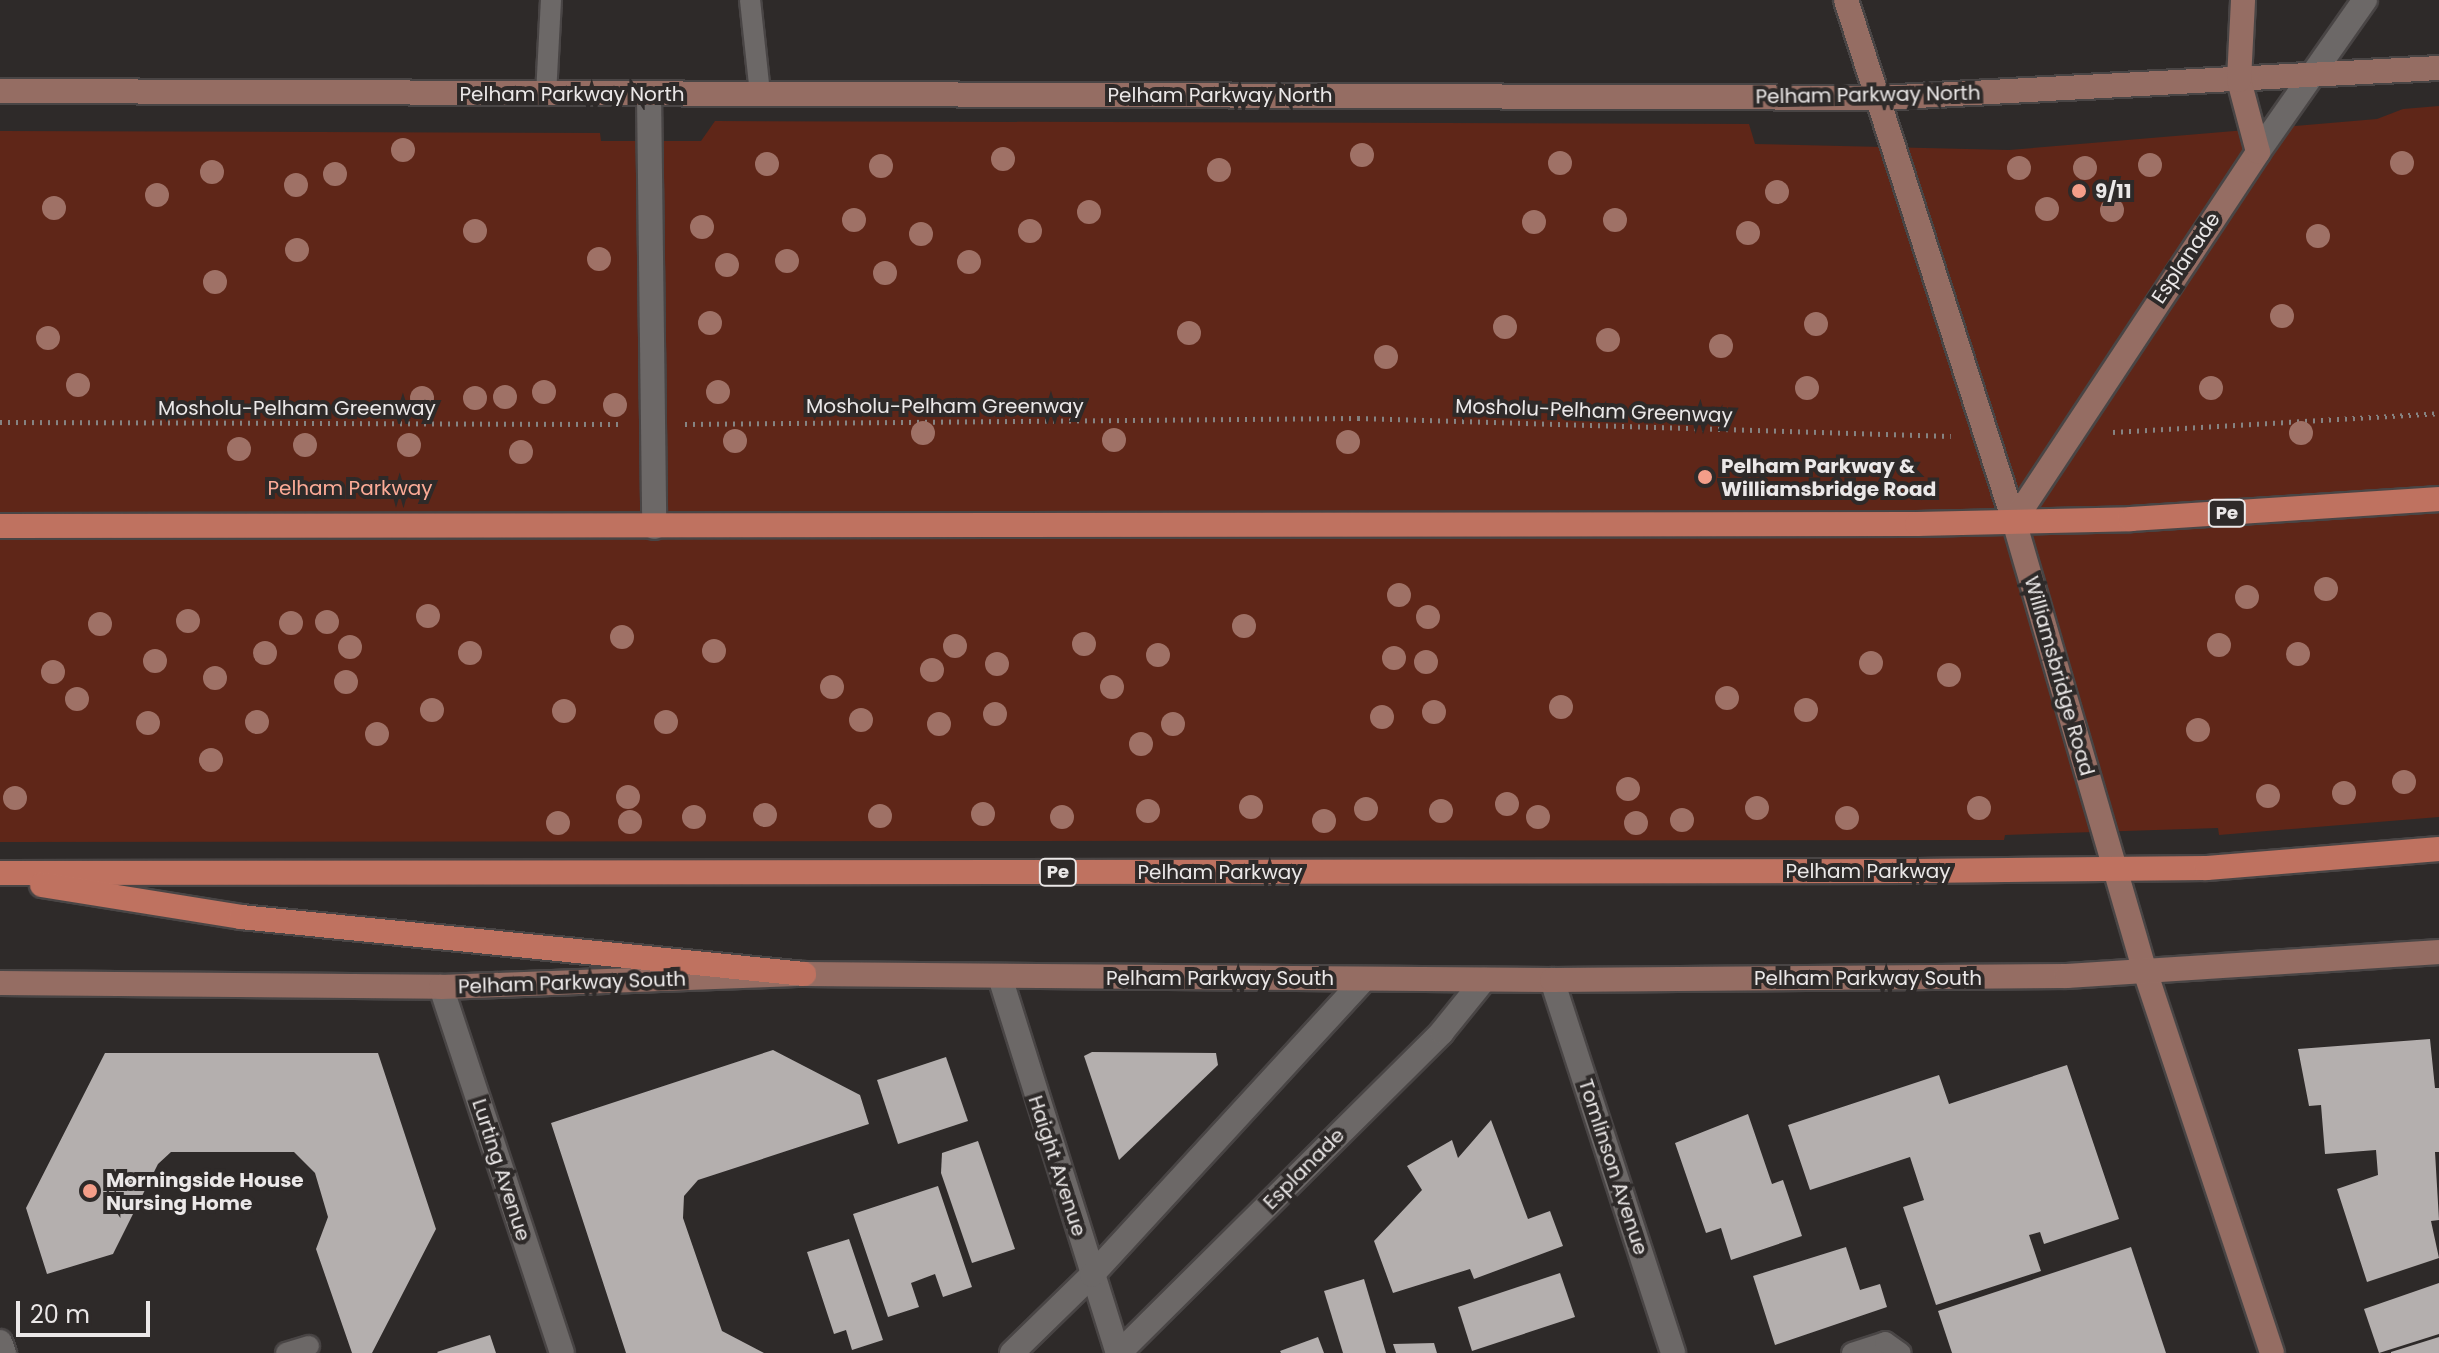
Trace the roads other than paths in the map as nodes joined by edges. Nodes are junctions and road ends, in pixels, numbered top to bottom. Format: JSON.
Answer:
{"nodes":[{"id":1,"x":551,"y":0,"type":"edge"},
{"id":2,"x":750,"y":0,"type":"edge"},
{"id":3,"x":1846,"y":0,"type":"edge"},
{"id":4,"x":2243,"y":0,"type":"edge"},
{"id":5,"x":2365,"y":0,"type":"edge"},
{"id":6,"x":2439,"y":68,"type":"edge"},
{"id":7,"x":2310,"y":76,"type":"junction"},
{"id":8,"x":2239,"y":80,"type":"junction"},
{"id":9,"x":0,"y":91,"type":"edge"},
{"id":10,"x":760,"y":93,"type":"junction"},
{"id":11,"x":649,"y":94,"type":"junction"},
{"id":12,"x":546,"y":95,"type":"junction"},
{"id":13,"x":1879,"y":98,"type":"junction"},
{"id":14,"x":2258,"y":152,"type":"junction"},
{"id":15,"x":2439,"y":499,"type":"edge"},
{"id":16,"x":2014,"y":521,"type":"junction"},
{"id":17,"x":0,"y":526,"type":"edge"},
{"id":18,"x":654,"y":527,"type":"junction"},
{"id":19,"x":2439,"y":849,"type":"edge"},
{"id":20,"x":2115,"y":868,"type":"junction"},
{"id":21,"x":0,"y":876,"type":"edge"},
{"id":22,"x":2439,"y":952,"type":"edge"},
{"id":23,"x":804,"y":974,"type":"junction"},
{"id":24,"x":2146,"y":974,"type":"junction"},
{"id":25,"x":1000,"y":977,"type":"junction"},
{"id":26,"x":1364,"y":979,"type":"junction"},
{"id":27,"x":1484,"y":980,"type":"junction"},
{"id":28,"x":1552,"y":980,"type":"junction"},
{"id":29,"x":0,"y":983,"type":"edge"},
{"id":30,"x":441,"y":987,"type":"junction"},
{"id":31,"x":1092,"y":1275,"type":"junction"},
{"id":32,"x":0,"y":1342,"type":"edge"},
{"id":33,"x":309,"y":1346,"type":"dead end"},
{"id":34,"x":4,"y":1353,"type":"edge"},
{"id":35,"x":286,"y":1353,"type":"edge"},
{"id":36,"x":562,"y":1353,"type":"edge"},
{"id":37,"x":1012,"y":1353,"type":"edge"},
{"id":38,"x":1118,"y":1353,"type":"edge"},
{"id":39,"x":1673,"y":1353,"type":"edge"},
{"id":40,"x":1852,"y":1353,"type":"edge"},
{"id":41,"x":1901,"y":1353,"type":"edge"},
{"id":42,"x":2272,"y":1353,"type":"edge"}],
"edges":[{"from":1,"to":12,"type":"lane"},
{"from":2,"to":10,"type":"lane"},
{"from":3,"to":13,"type":"street","name":"Williamsbridge Road"},
{"from":4,"to":8,"type":"street"},
{"from":5,"to":7,"type":"street","name":"Esplanade"},
{"from":6,"to":7,"type":"street","name":"Pelham Parkway North"},
{"from":7,"to":8,"type":"street","name":"Pelham Parkway North"},
{"from":7,"to":14,"type":"street","name":"Esplanade"},
{"from":8,"to":13,"type":"street","name":"Pelham Parkway North"},
{"from":8,"to":14,"type":"street"},
{"from":9,"to":12,"type":"street","name":"Pelham Parkway North"},
{"from":10,"to":11,"type":"street","name":"Pelham Parkway North"},
{"from":10,"to":13,"type":"street","name":"Pelham Parkway North"},
{"from":11,"to":12,"type":"street","name":"Pelham Parkway North"},
{"from":11,"to":18,"type":"street"},
{"from":13,"to":16,"type":"street","name":"Williamsbridge Road"},
{"from":14,"to":16,"type":"street","name":"Esplanade"},
{"from":15,"to":16,"type":"main road","number":"Pe"},
{"from":16,"to":18,"type":"main road","number":"Pe"},
{"from":16,"to":20,"type":"street","name":"Williamsbridge Road"},
{"from":17,"to":18,"type":"main road","number":"Pe"},
{"from":19,"to":20,"type":"main road","name":"Pelham Parkway","number":"Pe"},
{"from":20,"to":21,"type":"main road","name":"Pelham Parkway","number":"Pe"},
{"from":20,"to":24,"type":"street","name":"Williamsbridge Road"},
{"from":21,"to":23,"type":"main road"},
{"from":22,"to":24,"type":"street","name":"Pelham Parkway South"},
{"from":23,"to":25,"type":"street","name":"Pelham Parkway South"},
{"from":23,"to":30,"type":"street","name":"Pelham Parkway South"},
{"from":24,"to":28,"type":"street","name":"Pelham Parkway South"},
{"from":24,"to":42,"type":"street","name":"Williamsbridge Road"},
{"from":25,"to":26,"type":"street","name":"Pelham Parkway South"},
{"from":25,"to":31,"type":"street","name":"Haight Avenue"},
{"from":26,"to":27,"type":"street","name":"Pelham Parkway South"},
{"from":26,"to":31,"type":"street"},
{"from":27,"to":28,"type":"street","name":"Pelham Parkway South"},
{"from":27,"to":38,"type":"street","name":"Esplanade"},
{"from":28,"to":39,"type":"street","name":"Tomlinson Avenue"},
{"from":29,"to":30,"type":"street","name":"Pelham Parkway South"},
{"from":30,"to":36,"type":"street","name":"Lurting Avenue"},
{"from":31,"to":37,"type":"street"},
{"from":31,"to":38,"type":"street","name":"Haight Avenue"},
{"from":32,"to":34,"type":"street"},
{"from":33,"to":35,"type":"lane"},
{"from":40,"to":41,"type":"lane"}]}
